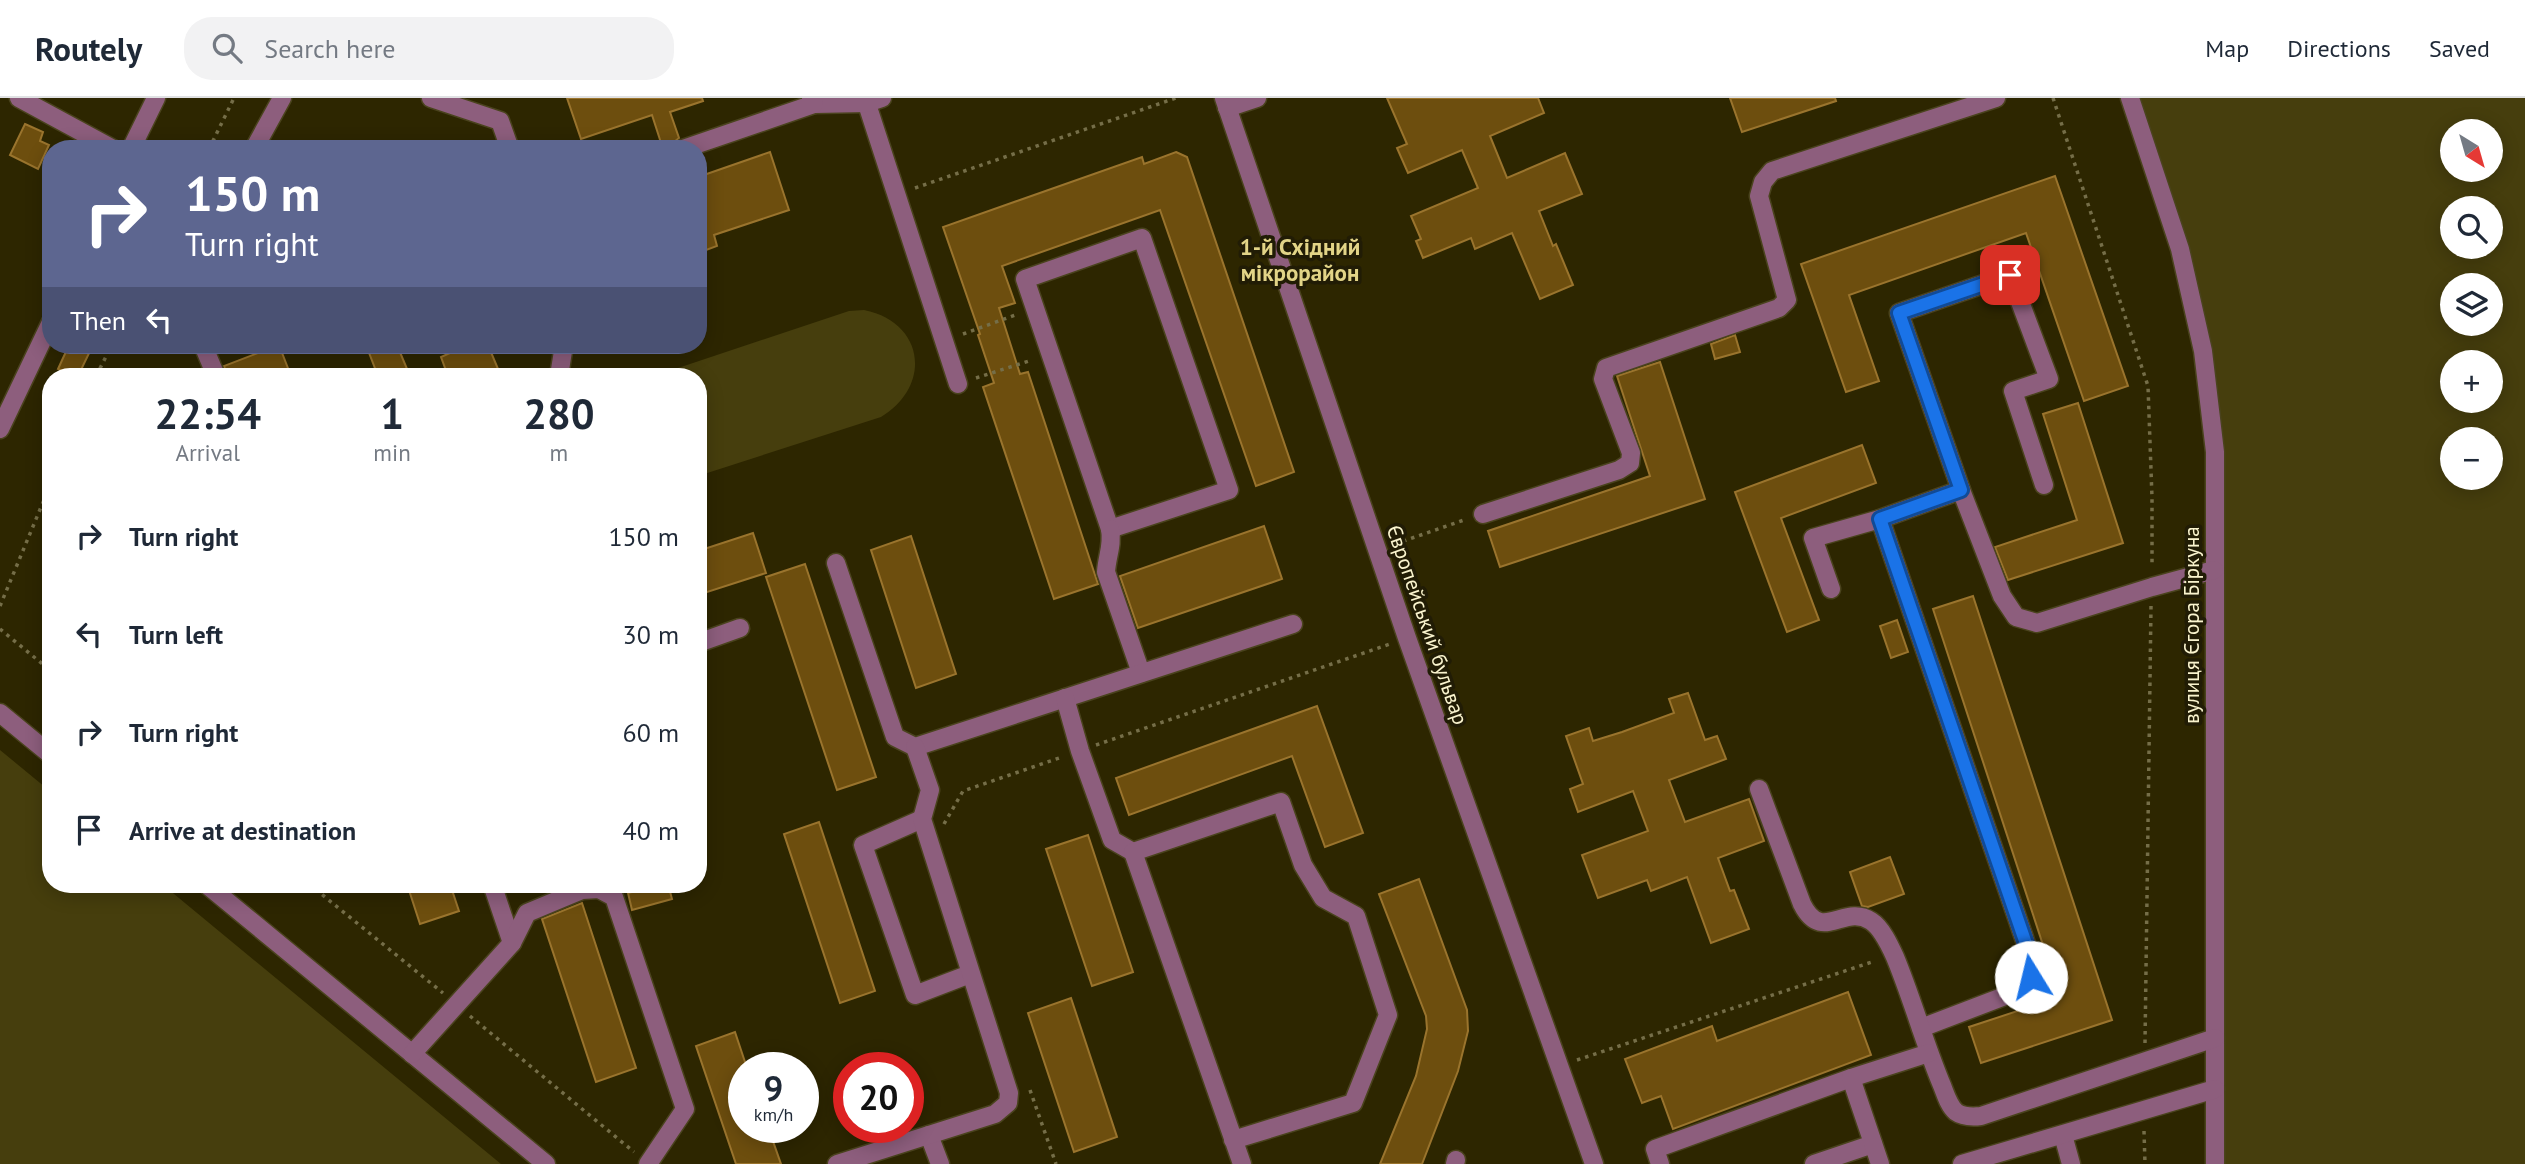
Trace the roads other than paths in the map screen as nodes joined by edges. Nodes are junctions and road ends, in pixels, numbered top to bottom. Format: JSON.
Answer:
{"nodes":[{"id":1,"x":19,"y":98,"type":"edge"},
{"id":2,"x":156,"y":98,"type":"edge"},
{"id":3,"x":282,"y":98,"type":"edge"},
{"id":4,"x":431,"y":98,"type":"edge"},
{"id":5,"x":1257,"y":98,"type":"edge"},
{"id":6,"x":1996,"y":98,"type":"edge"},
{"id":7,"x":2130,"y":98,"type":"edge"},
{"id":8,"x":872,"y":100,"type":"edge"},
{"id":9,"x":813,"y":101,"type":"edge"},
{"id":10,"x":1226,"y":103,"type":"edge"},
{"id":11,"x":96,"y":140,"type":"edge"},
{"id":12,"x":135,"y":140,"type":"edge"},
{"id":13,"x":259,"y":140,"type":"edge"},
{"id":14,"x":506,"y":140,"type":"edge"},
{"id":15,"x":707,"y":140,"type":"edge"},
{"id":16,"x":42,"y":341,"type":"edge"},
{"id":17,"x":958,"y":384,"type":"road end"},
{"id":18,"x":0,"y":429,"type":"edge"},
{"id":19,"x":2045,"y":485,"type":"dead end"},
{"id":20,"x":1961,"y":490,"type":"junction"},
{"id":21,"x":1483,"y":514,"type":"road end"},
{"id":22,"x":1880,"y":519,"type":"junction"},
{"id":23,"x":1110,"y":529,"type":"junction"},
{"id":24,"x":836,"y":563,"type":"dead end"},
{"id":25,"x":2214,"y":570,"type":"junction"},
{"id":26,"x":1831,"y":589,"type":"dead end"},
{"id":27,"x":1293,"y":624,"type":"dead end"},
{"id":28,"x":740,"y":628,"type":"dead end"},
{"id":29,"x":707,"y":640,"type":"edge"},
{"id":30,"x":1141,"y":673,"type":"junction"},
{"id":31,"x":1065,"y":698,"type":"junction"},
{"id":32,"x":0,"y":713,"type":"edge"},
{"id":33,"x":915,"y":747,"type":"junction"},
{"id":34,"x":42,"y":748,"type":"edge"},
{"id":35,"x":1759,"y":789,"type":"dead end"},
{"id":36,"x":922,"y":819,"type":"junction"},
{"id":37,"x":1133,"y":852,"type":"junction"},
{"id":38,"x":217,"y":893,"type":"edge"},
{"id":39,"x":495,"y":893,"type":"edge"},
{"id":40,"x":575,"y":893,"type":"edge"},
{"id":41,"x":606,"y":893,"type":"edge"},
{"id":42,"x":512,"y":943,"type":"junction"},
{"id":43,"x":970,"y":974,"type":"junction"},
{"id":44,"x":1921,"y":1028,"type":"junction"},
{"id":45,"x":2215,"y":1038,"type":"junction"},
{"id":46,"x":412,"y":1054,"type":"junction"},
{"id":47,"x":1929,"y":1054,"type":"junction"},
{"id":48,"x":1852,"y":1079,"type":"junction"},
{"id":49,"x":2215,"y":1089,"type":"junction"},
{"id":50,"x":929,"y":1135,"type":"junction"},
{"id":51,"x":2063,"y":1135,"type":"junction"},
{"id":52,"x":1233,"y":1140,"type":"junction"},
{"id":53,"x":1873,"y":1144,"type":"junction"},
{"id":54,"x":643,"y":1160,"type":"edge"},
{"id":55,"x":546,"y":1164,"type":"edge"},
{"id":56,"x":837,"y":1164,"type":"edge"},
{"id":57,"x":940,"y":1164,"type":"edge"},
{"id":58,"x":1242,"y":1164,"type":"edge"},
{"id":59,"x":1594,"y":1164,"type":"edge"},
{"id":60,"x":1660,"y":1164,"type":"edge"},
{"id":61,"x":1814,"y":1164,"type":"edge"},
{"id":62,"x":1880,"y":1164,"type":"edge"},
{"id":63,"x":1962,"y":1164,"type":"edge"},
{"id":64,"x":2071,"y":1164,"type":"edge"},
{"id":65,"x":2215,"y":1164,"type":"edge"}],
"edges":[{"from":1,"to":11,"type":"street"},
{"from":2,"to":12,"type":"street"},
{"from":3,"to":13,"type":"street"},
{"from":4,"to":14,"type":"street"},
{"from":5,"to":10,"type":"street"},
{"from":6,"to":21,"type":"street"},
{"from":7,"to":25,"type":"street","name":"вулиця Єгора Біркуна"},
{"from":8,"to":9,"type":"street"},
{"from":8,"to":17,"type":"street"},
{"from":9,"to":15,"type":"street"},
{"from":10,"to":59,"type":"street","name":"Європейський бульвар"},
{"from":16,"to":18,"type":"street"},
{"from":19,"to":20,"type":"street"},
{"from":20,"to":22,"type":"street"},
{"from":20,"to":25,"type":"street"},
{"from":22,"to":26,"type":"street"},
{"from":22,"to":44,"type":"street"},
{"from":23,"to":23,"type":"street"},
{"from":23,"to":30,"type":"street"},
{"from":24,"to":33,"type":"street"},
{"from":25,"to":45,"type":"street","name":"вулиця Єгора Біркуна"},
{"from":27,"to":30,"type":"street"},
{"from":28,"to":29,"type":"street"},
{"from":30,"to":31,"type":"street"},
{"from":31,"to":33,"type":"street"},
{"from":31,"to":37,"type":"street"},
{"from":32,"to":34,"type":"street"},
{"from":33,"to":36,"type":"street"},
{"from":35,"to":44,"type":"street"},
{"from":36,"to":43,"type":"street"},
{"from":36,"to":43,"type":"street"},
{"from":37,"to":52,"type":"street"},
{"from":37,"to":52,"type":"street"},
{"from":38,"to":46,"type":"street"},
{"from":39,"to":42,"type":"street"},
{"from":40,"to":42,"type":"street"},
{"from":41,"to":54,"type":"street"},
{"from":42,"to":46,"type":"street"},
{"from":43,"to":50,"type":"street"},
{"from":44,"to":47,"type":"street"},
{"from":45,"to":47,"type":"street"},
{"from":45,"to":49,"type":"street","name":"вулиця Єгора Біркуна"},
{"from":46,"to":55,"type":"street"},
{"from":47,"to":48,"type":"street"},
{"from":48,"to":53,"type":"street"},
{"from":48,"to":60,"type":"street"},
{"from":49,"to":51,"type":"street"},
{"from":49,"to":65,"type":"street","name":"вулиця Єгора Біркуна"},
{"from":50,"to":56,"type":"street"},
{"from":50,"to":57,"type":"street"},
{"from":51,"to":63,"type":"street"},
{"from":51,"to":64,"type":"street"},
{"from":52,"to":58,"type":"street"},
{"from":53,"to":61,"type":"street"},
{"from":53,"to":62,"type":"street"}]}
